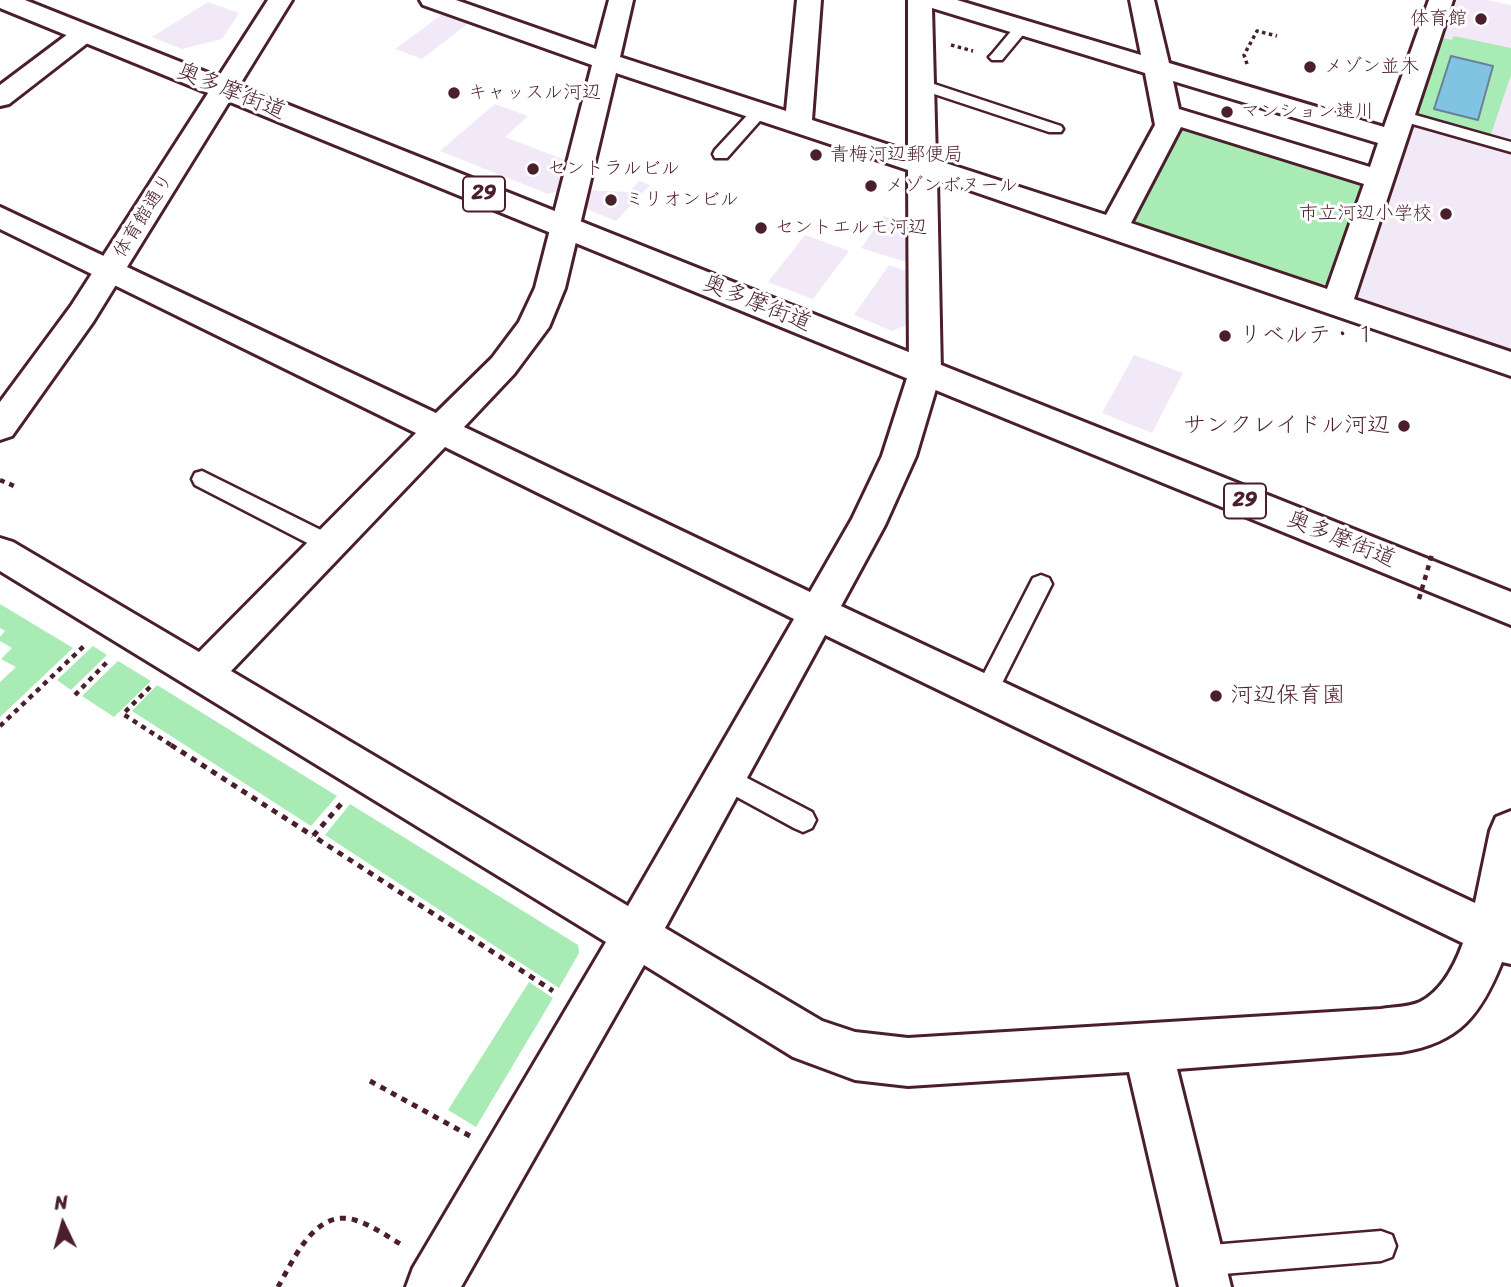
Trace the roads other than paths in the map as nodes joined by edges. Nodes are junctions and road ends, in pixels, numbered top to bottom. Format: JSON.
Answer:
{"nodes":[{"id":1,"x":3,"y":0,"type":"edge"},
{"id":2,"x":280,"y":0,"type":"edge"},
{"id":3,"x":621,"y":0,"type":"edge"},
{"id":4,"x":808,"y":0,"type":"edge"},
{"id":5,"x":920,"y":0,"type":"edge"},
{"id":6,"x":931,"y":0,"type":"edge"},
{"id":7,"x":1142,"y":0,"type":"edge"},
{"id":8,"x":1441,"y":0,"type":"edge"},
{"id":9,"x":442,"y":2,"type":"edge"},
{"id":10,"x":1022,"y":27,"type":"junction"},
{"id":11,"x":85,"y":33,"type":"junction"},
{"id":12,"x":997,"y":57,"type":"road end"},
{"id":13,"x":606,"y":61,"type":"junction"},
{"id":14,"x":1157,"y":68,"type":"junction"},
{"id":15,"x":922,"y":85,"type":"junction"},
{"id":16,"x":224,"y":89,"type":"junction"},
{"id":17,"x":0,"y":98,"type":"edge"},
{"id":18,"x":760,"y":111,"type":"junction"},
{"id":19,"x":1167,"y":114,"type":"junction"},
{"id":20,"x":798,"y":124,"type":"junction"},
{"id":21,"x":1397,"y":128,"type":"junction"},
{"id":22,"x":1055,"y":129,"type":"dead end"},
{"id":23,"x":1511,"y":147,"type":"edge"},
{"id":24,"x":722,"y":154,"type":"dead end"},
{"id":25,"x":923,"y":165,"type":"junction"},
{"id":26,"x":1380,"y":177,"type":"junction"},
{"id":27,"x":0,"y":217,"type":"edge"},
{"id":28,"x":565,"y":227,"type":"junction"},
{"id":29,"x":1114,"y":228,"type":"junction"},
{"id":30,"x":110,"y":270,"type":"junction"},
{"id":31,"x":1337,"y":304,"type":"junction"},
{"id":32,"x":1511,"y":364,"type":"edge"},
{"id":33,"x":925,"y":372,"type":"junction"},
{"id":34,"x":0,"y":426,"type":"edge"},
{"id":35,"x":440,"y":430,"type":"junction"},
{"id":36,"x":202,"y":479,"type":"dead end"},
{"id":37,"x":330,"y":544,"type":"junction"},
{"id":38,"x":0,"y":553,"type":"edge"},
{"id":39,"x":1041,"y":584,"type":"dead end"},
{"id":40,"x":1511,"y":609,"type":"edge"},
{"id":41,"x":816,"y":612,"type":"junction"},
{"id":42,"x":202,"y":674,"type":"junction"},
{"id":43,"x":985,"y":694,"type":"junction"},
{"id":44,"x":724,"y":777,"type":"junction"},
{"id":45,"x":803,"y":820,"type":"dead end"},
{"id":46,"x":1511,"y":831,"type":"edge"},
{"id":47,"x":636,"y":935,"type":"junction"},
{"id":48,"x":1499,"y":938,"type":"edge"},
{"id":49,"x":1147,"y":1045,"type":"junction"},
{"id":50,"x":1381,"y":1246,"type":"dead end"},
{"id":51,"x":1202,"y":1274,"type":"edge"},
{"id":52,"x":432,"y":1287,"type":"edge"}],
"edges":[{"from":1,"to":11,"type":"street","name":"奥多摩街道","number":"29"},
{"from":2,"to":16,"type":"street","name":"体育館通り"},
{"from":3,"to":13,"type":"street"},
{"from":4,"to":20,"type":"street"},
{"from":5,"to":15,"type":"street"},
{"from":6,"to":10,"type":"street"},
{"from":7,"to":14,"type":"street"},
{"from":8,"to":21,"type":"street"},
{"from":9,"to":13,"type":"street"},
{"from":10,"to":12,"type":"lane"},
{"from":10,"to":14,"type":"street"},
{"from":11,"to":16,"type":"street","name":"奥多摩街道","number":"29"},
{"from":11,"to":17,"type":"street"},
{"from":13,"to":18,"type":"street"},
{"from":13,"to":28,"type":"street"},
{"from":14,"to":19,"type":"street"},
{"from":14,"to":21,"type":"street"},
{"from":15,"to":22,"type":"lane"},
{"from":15,"to":25,"type":"street"},
{"from":16,"to":28,"type":"street","name":"奥多摩街道","number":"29"},
{"from":16,"to":30,"type":"street","name":"体育館通り"},
{"from":18,"to":20,"type":"street"},
{"from":18,"to":24,"type":"lane"},
{"from":19,"to":26,"type":"street"},
{"from":19,"to":29,"type":"street"},
{"from":20,"to":25,"type":"street"},
{"from":21,"to":23,"type":"lane"},
{"from":21,"to":26,"type":"street"},
{"from":25,"to":29,"type":"street"},
{"from":25,"to":33,"type":"street"},
{"from":26,"to":31,"type":"street"},
{"from":27,"to":30,"type":"street"},
{"from":28,"to":33,"type":"street","name":"奥多摩街道","number":"29"},
{"from":28,"to":35,"type":"street"},
{"from":29,"to":31,"type":"street"},
{"from":30,"to":34,"type":"street","name":"体育館通り"},
{"from":30,"to":35,"type":"street"},
{"from":31,"to":32,"type":"street"},
{"from":33,"to":40,"type":"street","name":"奥多摩街道","number":"29"},
{"from":33,"to":41,"type":"street"},
{"from":35,"to":37,"type":"street"},
{"from":35,"to":41,"type":"street"},
{"from":36,"to":37,"type":"lane"},
{"from":37,"to":42,"type":"street"},
{"from":38,"to":42,"type":"street"},
{"from":39,"to":43,"type":"lane"},
{"from":41,"to":43,"type":"street"},
{"from":41,"to":44,"type":"street"},
{"from":42,"to":47,"type":"street"},
{"from":43,"to":48,"type":"street"},
{"from":44,"to":45,"type":"lane"},
{"from":44,"to":47,"type":"street"},
{"from":46,"to":48,"type":"street"},
{"from":47,"to":49,"type":"street"},
{"from":47,"to":52,"type":"street"},
{"from":48,"to":49,"type":"street"},
{"from":49,"to":51,"type":"street"},
{"from":50,"to":51,"type":"lane"}]}
